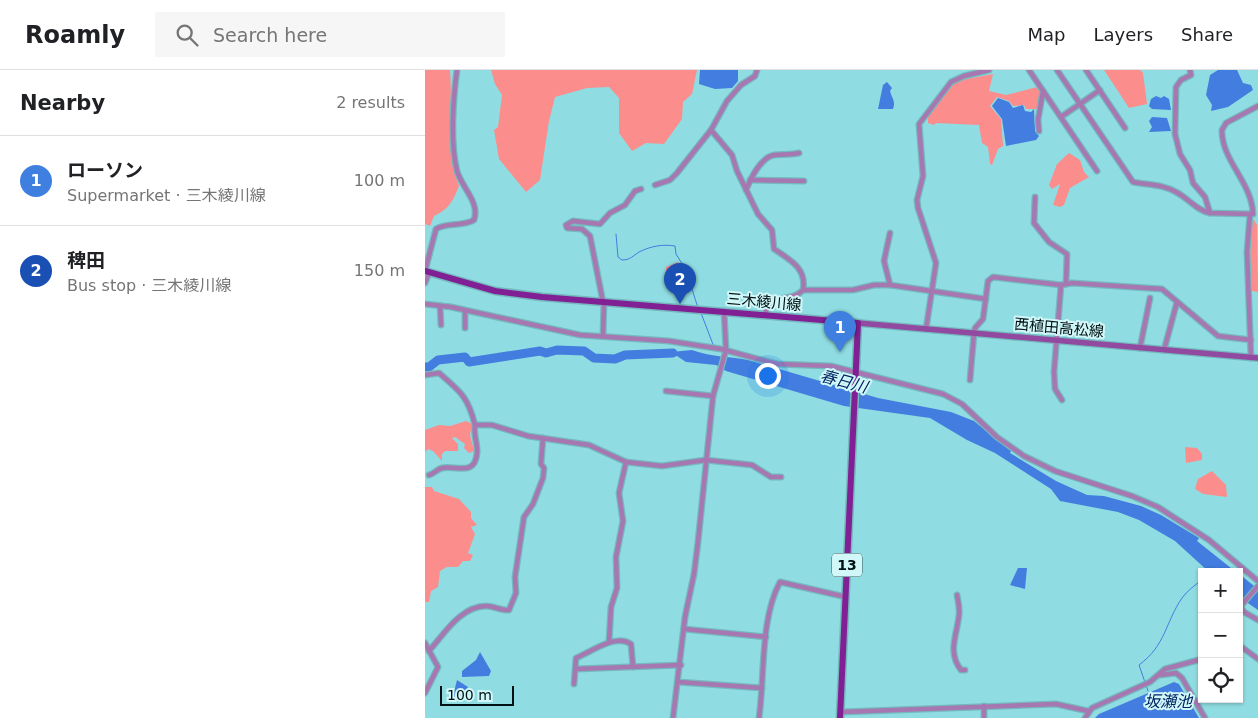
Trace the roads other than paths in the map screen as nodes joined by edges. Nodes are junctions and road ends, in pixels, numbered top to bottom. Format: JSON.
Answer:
{"nodes":[{"id":1,"x":457,"y":70,"type":"edge"},
{"id":2,"x":757,"y":70,"type":"edge"},
{"id":3,"x":989,"y":70,"type":"edge"},
{"id":4,"x":1029,"y":70,"type":"edge"},
{"id":5,"x":1057,"y":70,"type":"edge"},
{"id":6,"x":1086,"y":70,"type":"edge"},
{"id":7,"x":1190,"y":70,"type":"edge"},
{"id":8,"x":1100,"y":90,"type":"junction"},
{"id":9,"x":1043,"y":91,"type":"junction"},
{"id":10,"x":1080,"y":104,"type":"junction"},
{"id":11,"x":1258,"y":106,"type":"edge"},
{"id":12,"x":1061,"y":117,"type":"junction"},
{"id":13,"x":1125,"y":128,"type":"dead end"},
{"id":14,"x":711,"y":130,"type":"junction"},
{"id":15,"x":1039,"y":131,"type":"dead end"},
{"id":16,"x":799,"y":153,"type":"dead end"},
{"id":17,"x":1097,"y":171,"type":"dead end"},
{"id":18,"x":751,"y":180,"type":"junction"},
{"id":19,"x":804,"y":181,"type":"dead end"},
{"id":20,"x":655,"y":185,"type":"dead end"},
{"id":21,"x":641,"y":189,"type":"dead end"},
{"id":22,"x":746,"y":190,"type":"junction"},
{"id":23,"x":1035,"y":197,"type":"dead end"},
{"id":24,"x":1210,"y":213,"type":"junction"},
{"id":25,"x":1250,"y":214,"type":"junction"},
{"id":26,"x":891,"y":233,"type":"dead end"},
{"id":27,"x":427,"y":272,"type":"edge"},
{"id":28,"x":425,"y":283,"type":"edge"},
{"id":29,"x":1064,"y":284,"type":"junction"},
{"id":30,"x":891,"y":285,"type":"junction"},
{"id":31,"x":803,"y":290,"type":"junction"},
{"id":32,"x":931,"y":290,"type":"junction"},
{"id":33,"x":1151,"y":298,"type":"dead end"},
{"id":34,"x":986,"y":299,"type":"junction"},
{"id":35,"x":603,"y":302,"type":"junction"},
{"id":36,"x":1177,"y":302,"type":"junction"},
{"id":37,"x":425,"y":304,"type":"edge"},
{"id":38,"x":440,"y":306,"type":"junction"},
{"id":39,"x":465,"y":311,"type":"junction"},
{"id":40,"x":724,"y":311,"type":"junction"},
{"id":41,"x":765,"y":314,"type":"junction"},
{"id":42,"x":858,"y":323,"type":"junction"},
{"id":43,"x":441,"y":325,"type":"dead end"},
{"id":44,"x":465,"y":328,"type":"dead end"},
{"id":45,"x":926,"y":329,"type":"junction"},
{"id":46,"x":974,"y":333,"type":"junction"},
{"id":47,"x":603,"y":336,"type":"junction"},
{"id":48,"x":1055,"y":340,"type":"junction"},
{"id":49,"x":1251,"y":340,"type":"junction"},
{"id":50,"x":1140,"y":348,"type":"junction"},
{"id":51,"x":1164,"y":350,"type":"junction"},
{"id":52,"x":726,"y":352,"type":"junction"},
{"id":53,"x":1251,"y":358,"type":"junction"},
{"id":54,"x":1258,"y":358,"type":"edge"},
{"id":55,"x":855,"y":372,"type":"junction"},
{"id":56,"x":425,"y":375,"type":"edge"},
{"id":57,"x":970,"y":380,"type":"dead end"},
{"id":58,"x":666,"y":391,"type":"dead end"},
{"id":59,"x":713,"y":396,"type":"junction"},
{"id":60,"x":1062,"y":400,"type":"dead end"},
{"id":61,"x":475,"y":426,"type":"junction"},
{"id":62,"x":543,"y":438,"type":"junction"},
{"id":63,"x":706,"y":460,"type":"junction"},
{"id":64,"x":626,"y":462,"type":"junction"},
{"id":65,"x":429,"y":476,"type":"dead end"},
{"id":66,"x":781,"y":477,"type":"dead end"},
{"id":67,"x":1258,"y":581,"type":"edge"},
{"id":68,"x":1258,"y":586,"type":"edge"},
{"id":69,"x":957,"y":595,"type":"dead end"},
{"id":70,"x":846,"y":597,"type":"junction"},
{"id":71,"x":1243,"y":603,"type":"edge"},
{"id":72,"x":1243,"y":610,"type":"edge"},
{"id":73,"x":1258,"y":620,"type":"edge"},
{"id":74,"x":684,"y":628,"type":"junction"},
{"id":75,"x":766,"y":637,"type":"junction"},
{"id":76,"x":609,"y":642,"type":"junction"},
{"id":77,"x":425,"y":643,"type":"edge"},
{"id":78,"x":1243,"y":648,"type":"edge"},
{"id":79,"x":429,"y":651,"type":"junction"},
{"id":80,"x":1258,"y":659,"type":"edge"},
{"id":81,"x":1198,"y":660,"type":"edge"},
{"id":82,"x":681,"y":665,"type":"junction"},
{"id":83,"x":633,"y":667,"type":"junction"},
{"id":84,"x":576,"y":669,"type":"junction"},
{"id":85,"x":965,"y":670,"type":"dead end"},
{"id":86,"x":1157,"y":676,"type":"junction"},
{"id":87,"x":678,"y":682,"type":"junction"},
{"id":88,"x":575,"y":684,"type":"dead end"},
{"id":89,"x":762,"y":688,"type":"junction"},
{"id":90,"x":425,"y":693,"type":"edge"},
{"id":91,"x":984,"y":706,"type":"junction"},
{"id":92,"x":1088,"y":711,"type":"junction"},
{"id":93,"x":841,"y":715,"type":"edge"},
{"id":94,"x":673,"y":718,"type":"edge"},
{"id":95,"x":759,"y":718,"type":"edge"},
{"id":96,"x":984,"y":718,"type":"edge"},
{"id":97,"x":1085,"y":718,"type":"edge"},
{"id":98,"x":1205,"y":718,"type":"edge"}],
"edges":[{"from":1,"to":27,"type":"street"},
{"from":2,"to":14,"type":"street"},
{"from":3,"to":32,"type":"street"},
{"from":4,"to":9,"type":"street"},
{"from":5,"to":10,"type":"street"},
{"from":6,"to":8,"type":"street"},
{"from":7,"to":24,"type":"street"},
{"from":8,"to":10,"type":"street"},
{"from":8,"to":13,"type":"street"},
{"from":9,"to":12,"type":"street"},
{"from":9,"to":15,"type":"street"},
{"from":10,"to":12,"type":"street"},
{"from":10,"to":24,"type":"street"},
{"from":11,"to":25,"type":"street"},
{"from":12,"to":17,"type":"street"},
{"from":14,"to":20,"type":"street"},
{"from":14,"to":22,"type":"street"},
{"from":16,"to":18,"type":"street"},
{"from":18,"to":19,"type":"street"},
{"from":18,"to":22,"type":"street"},
{"from":21,"to":35,"type":"street"},
{"from":22,"to":31,"type":"street"},
{"from":23,"to":29,"type":"street"},
{"from":24,"to":25,"type":"street"},
{"from":25,"to":49,"type":"street"},
{"from":26,"to":30,"type":"street"},
{"from":27,"to":28,"type":"street"},
{"from":27,"to":35,"type":"main road","name":"三木綾川線"},
{"from":29,"to":34,"type":"street"},
{"from":29,"to":36,"type":"street"},
{"from":29,"to":48,"type":"street"},
{"from":30,"to":31,"type":"street"},
{"from":30,"to":32,"type":"street"},
{"from":31,"to":41,"type":"street"},
{"from":32,"to":34,"type":"street"},
{"from":32,"to":45,"type":"street"},
{"from":33,"to":50,"type":"street"},
{"from":34,"to":46,"type":"street"},
{"from":35,"to":40,"type":"main road","name":"三木綾川線"},
{"from":35,"to":47,"type":"street"},
{"from":36,"to":49,"type":"street"},
{"from":36,"to":51,"type":"street"},
{"from":37,"to":38,"type":"street"},
{"from":38,"to":39,"type":"street"},
{"from":38,"to":43,"type":"street"},
{"from":39,"to":44,"type":"street"},
{"from":39,"to":47,"type":"street"},
{"from":40,"to":41,"type":"main road","name":"三木綾川線"},
{"from":40,"to":52,"type":"street"},
{"from":41,"to":42,"type":"main road","name":"三木綾川線"},
{"from":42,"to":45,"type":"main road","name":"西植田高松線"},
{"from":42,"to":55,"type":"main road","number":"13"},
{"from":45,"to":46,"type":"main road","name":"西植田高松線"},
{"from":46,"to":48,"type":"main road","name":"西植田高松線"},
{"from":46,"to":57,"type":"street"},
{"from":47,"to":52,"type":"street"},
{"from":48,"to":50,"type":"main road","name":"西植田高松線"},
{"from":48,"to":60,"type":"street"},
{"from":49,"to":53,"type":"street"},
{"from":50,"to":51,"type":"main road","name":"西植田高松線"},
{"from":51,"to":53,"type":"main road","name":"西植田高松線"},
{"from":52,"to":55,"type":"street"},
{"from":52,"to":59,"type":"street"},
{"from":53,"to":54,"type":"main road","name":"西植田高松線"},
{"from":55,"to":67,"type":"street"},
{"from":55,"to":70,"type":"main road","number":"13"},
{"from":56,"to":61,"type":"street"},
{"from":58,"to":59,"type":"street"},
{"from":59,"to":63,"type":"street"},
{"from":61,"to":62,"type":"street"},
{"from":61,"to":65,"type":"street"},
{"from":62,"to":64,"type":"street"},
{"from":62,"to":79,"type":"street"},
{"from":63,"to":64,"type":"street"},
{"from":63,"to":66,"type":"street"},
{"from":63,"to":74,"type":"street"},
{"from":64,"to":76,"type":"street"},
{"from":68,"to":71,"type":"street"},
{"from":69,"to":85,"type":"street"},
{"from":70,"to":75,"type":"street"},
{"from":70,"to":93,"type":"main road","number":"13"},
{"from":72,"to":73,"type":"street"},
{"from":74,"to":75,"type":"street"},
{"from":74,"to":82,"type":"street"},
{"from":75,"to":89,"type":"street"},
{"from":76,"to":83,"type":"street"},
{"from":76,"to":84,"type":"street"},
{"from":77,"to":79,"type":"street"},
{"from":78,"to":80,"type":"street"},
{"from":79,"to":90,"type":"street"},
{"from":81,"to":86,"type":"street"},
{"from":82,"to":83,"type":"street"},
{"from":82,"to":87,"type":"street"},
{"from":83,"to":84,"type":"street"},
{"from":84,"to":88,"type":"street"},
{"from":86,"to":92,"type":"street"},
{"from":86,"to":98,"type":"street"},
{"from":87,"to":89,"type":"street"},
{"from":87,"to":94,"type":"street"},
{"from":89,"to":95,"type":"street"},
{"from":91,"to":92,"type":"street"},
{"from":91,"to":93,"type":"street"},
{"from":91,"to":96,"type":"street"},
{"from":92,"to":97,"type":"street"}]}
